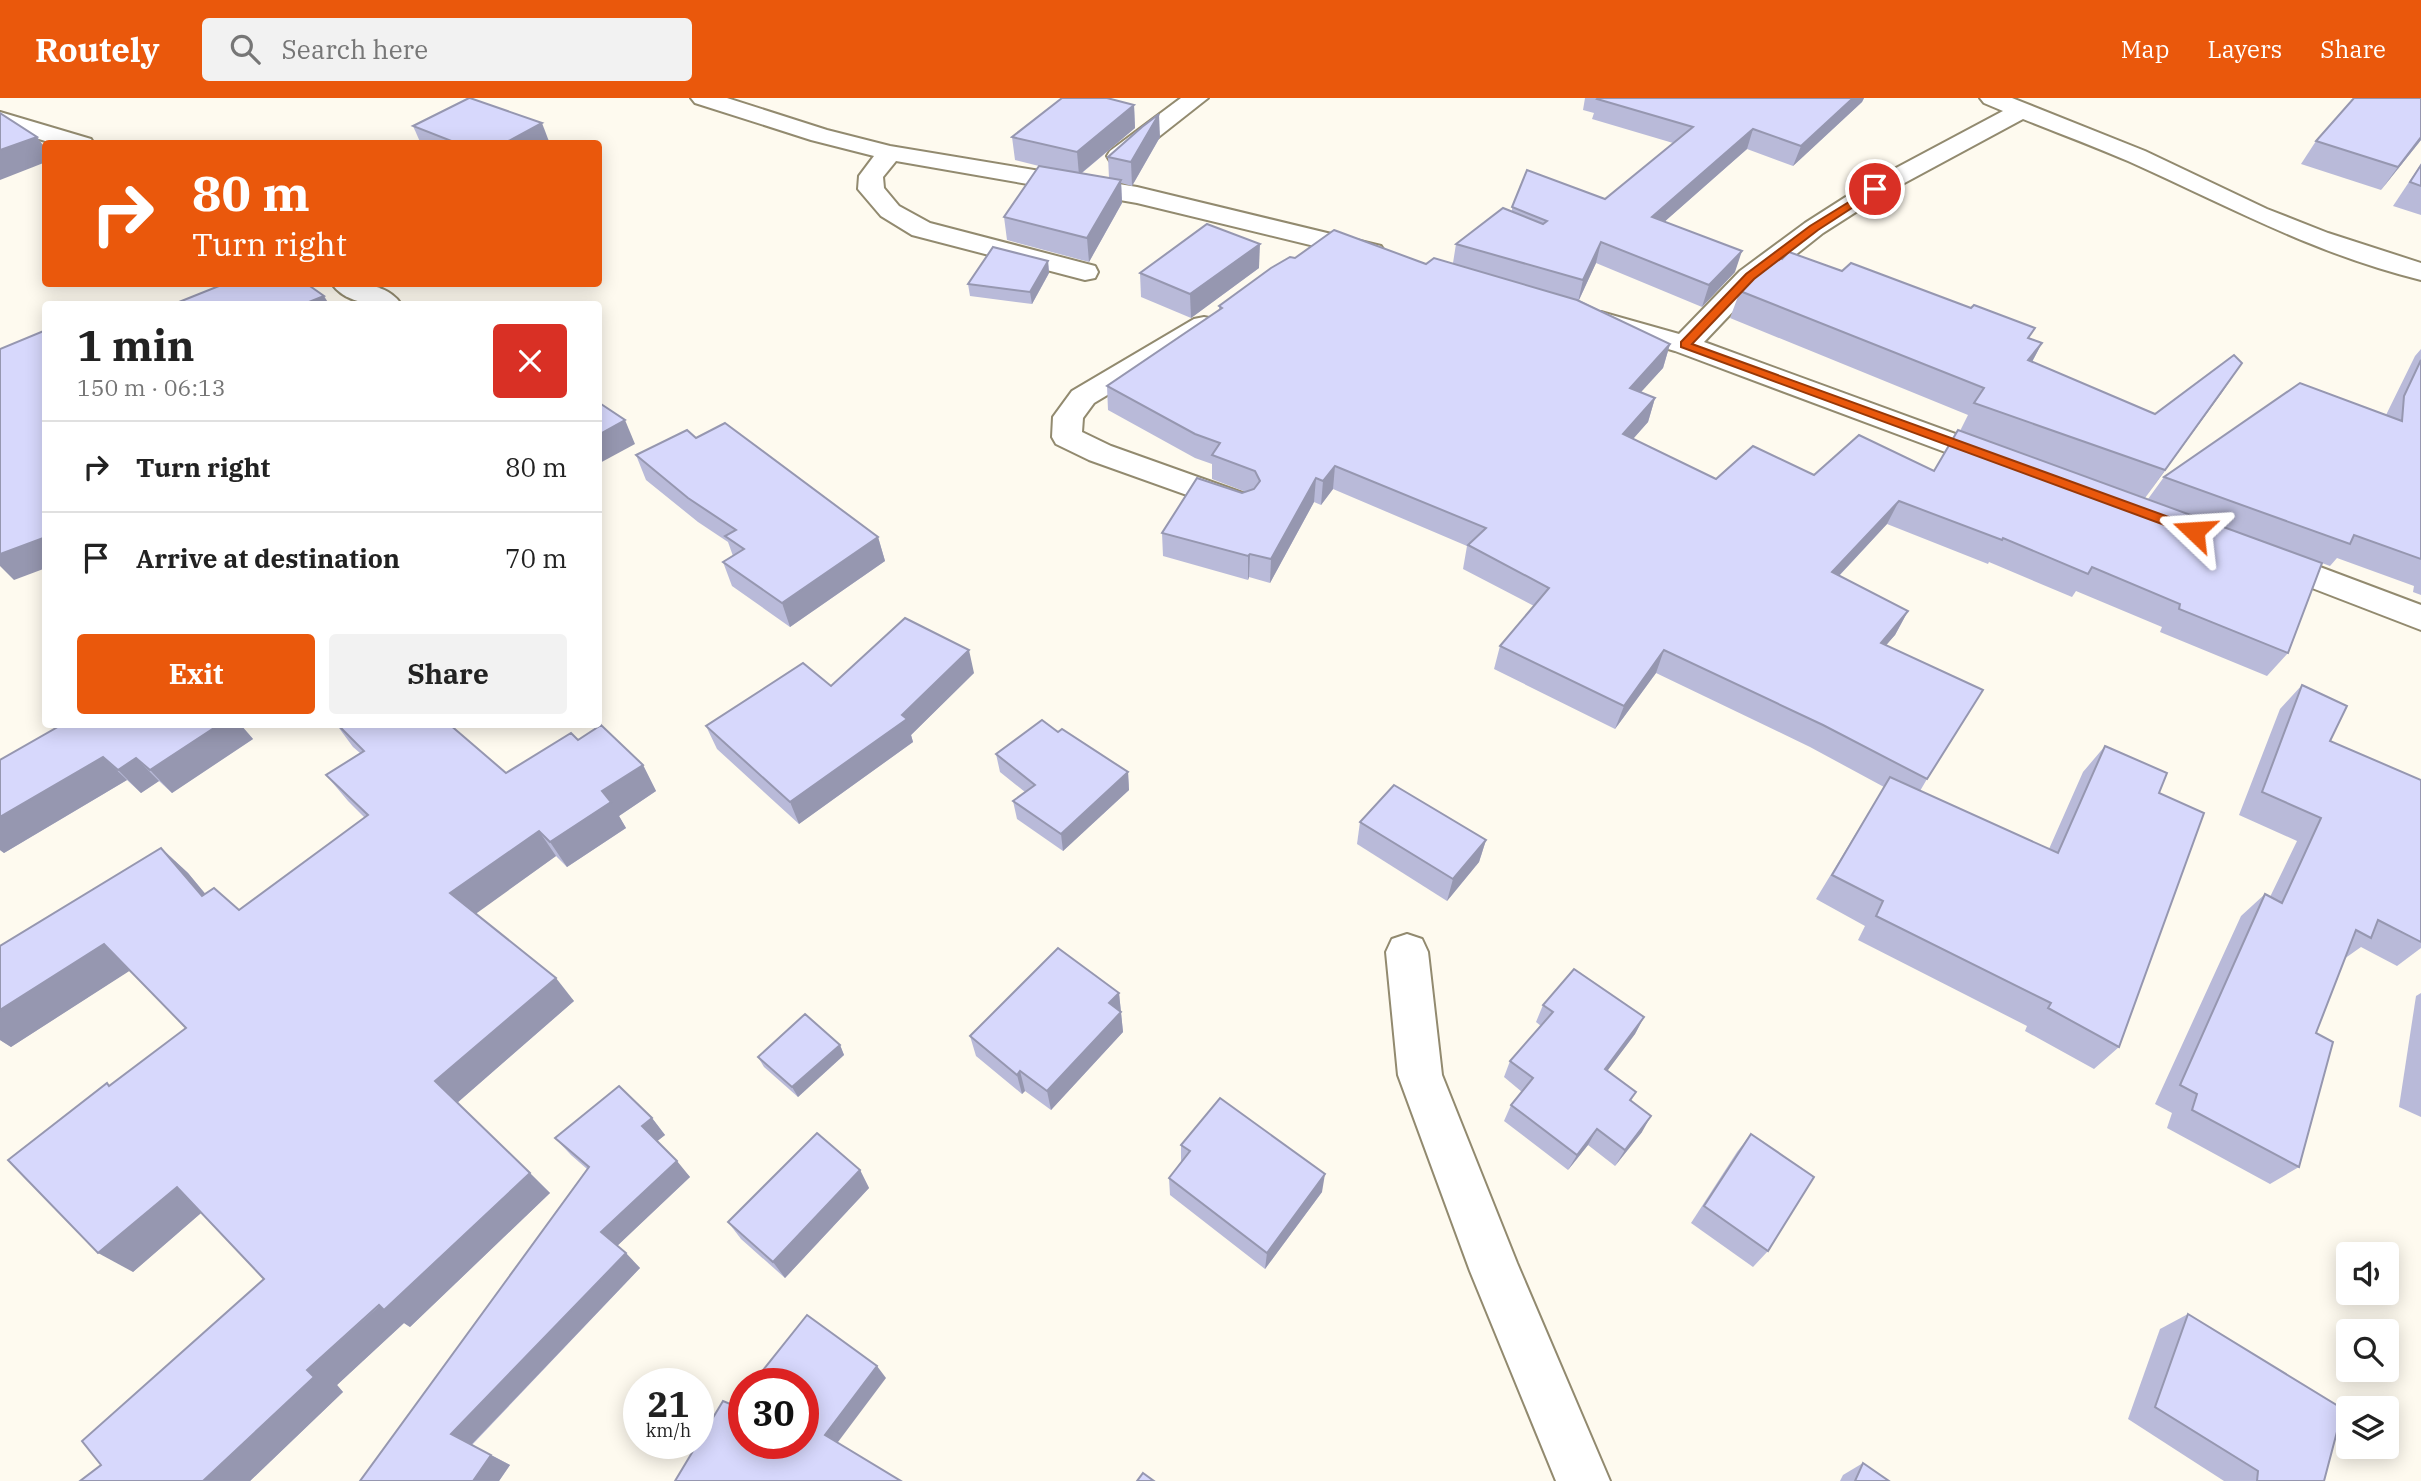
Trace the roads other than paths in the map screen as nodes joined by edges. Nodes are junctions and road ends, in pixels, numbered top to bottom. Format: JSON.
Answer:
{"nodes":[{"id":1,"x":703,"y":98,"type":"edge"},
{"id":2,"x":1196,"y":98,"type":"edge"},
{"id":3,"x":1992,"y":98,"type":"edge"},
{"id":4,"x":2021,"y":110,"type":"junction"},
{"id":5,"x":0,"y":119,"type":"edge"},
{"id":6,"x":69,"y":140,"type":"edge"},
{"id":7,"x":890,"y":153,"type":"junction"},
{"id":8,"x":1085,"y":186,"type":"junction"},
{"id":9,"x":1330,"y":240,"type":"junction"},
{"id":10,"x":1394,"y":258,"type":"edge"},
{"id":11,"x":1294,"y":262,"type":"edge"},
{"id":12,"x":1084,"y":272,"type":"dead end"},
{"id":13,"x":2421,"y":272,"type":"edge"},
{"id":14,"x":352,"y":287,"type":"edge"},
{"id":15,"x":381,"y":301,"type":"edge"},
{"id":16,"x":1571,"y":311,"type":"edge"},
{"id":17,"x":1221,"y":312,"type":"edge"},
{"id":18,"x":1685,"y":345,"type":"junction"},
{"id":19,"x":2030,"y":472,"type":"edge"},
{"id":20,"x":1241,"y":503,"type":"edge"},
{"id":21,"x":2240,"y":547,"type":"edge"},
{"id":22,"x":2421,"y":618,"type":"edge"},
{"id":23,"x":1407,"y":952,"type":"dead end"},
{"id":24,"x":1583,"y":1481,"type":"edge"}],
"edges":[{"from":1,"to":7,"type":"street"},
{"from":2,"to":8,"type":"street"},
{"from":3,"to":4,"type":"street"},
{"from":4,"to":13,"type":"street"},
{"from":4,"to":18,"type":"street"},
{"from":5,"to":6,"type":"street"},
{"from":7,"to":8,"type":"street"},
{"from":7,"to":12,"type":"street"},
{"from":8,"to":9,"type":"street"},
{"from":9,"to":10,"type":"street"},
{"from":9,"to":11,"type":"street"},
{"from":14,"to":15,"type":"street"},
{"from":16,"to":18,"type":"street"},
{"from":17,"to":20,"type":"street"},
{"from":18,"to":19,"type":"street"},
{"from":21,"to":22,"type":"street"},
{"from":23,"to":24,"type":"street"}]}
